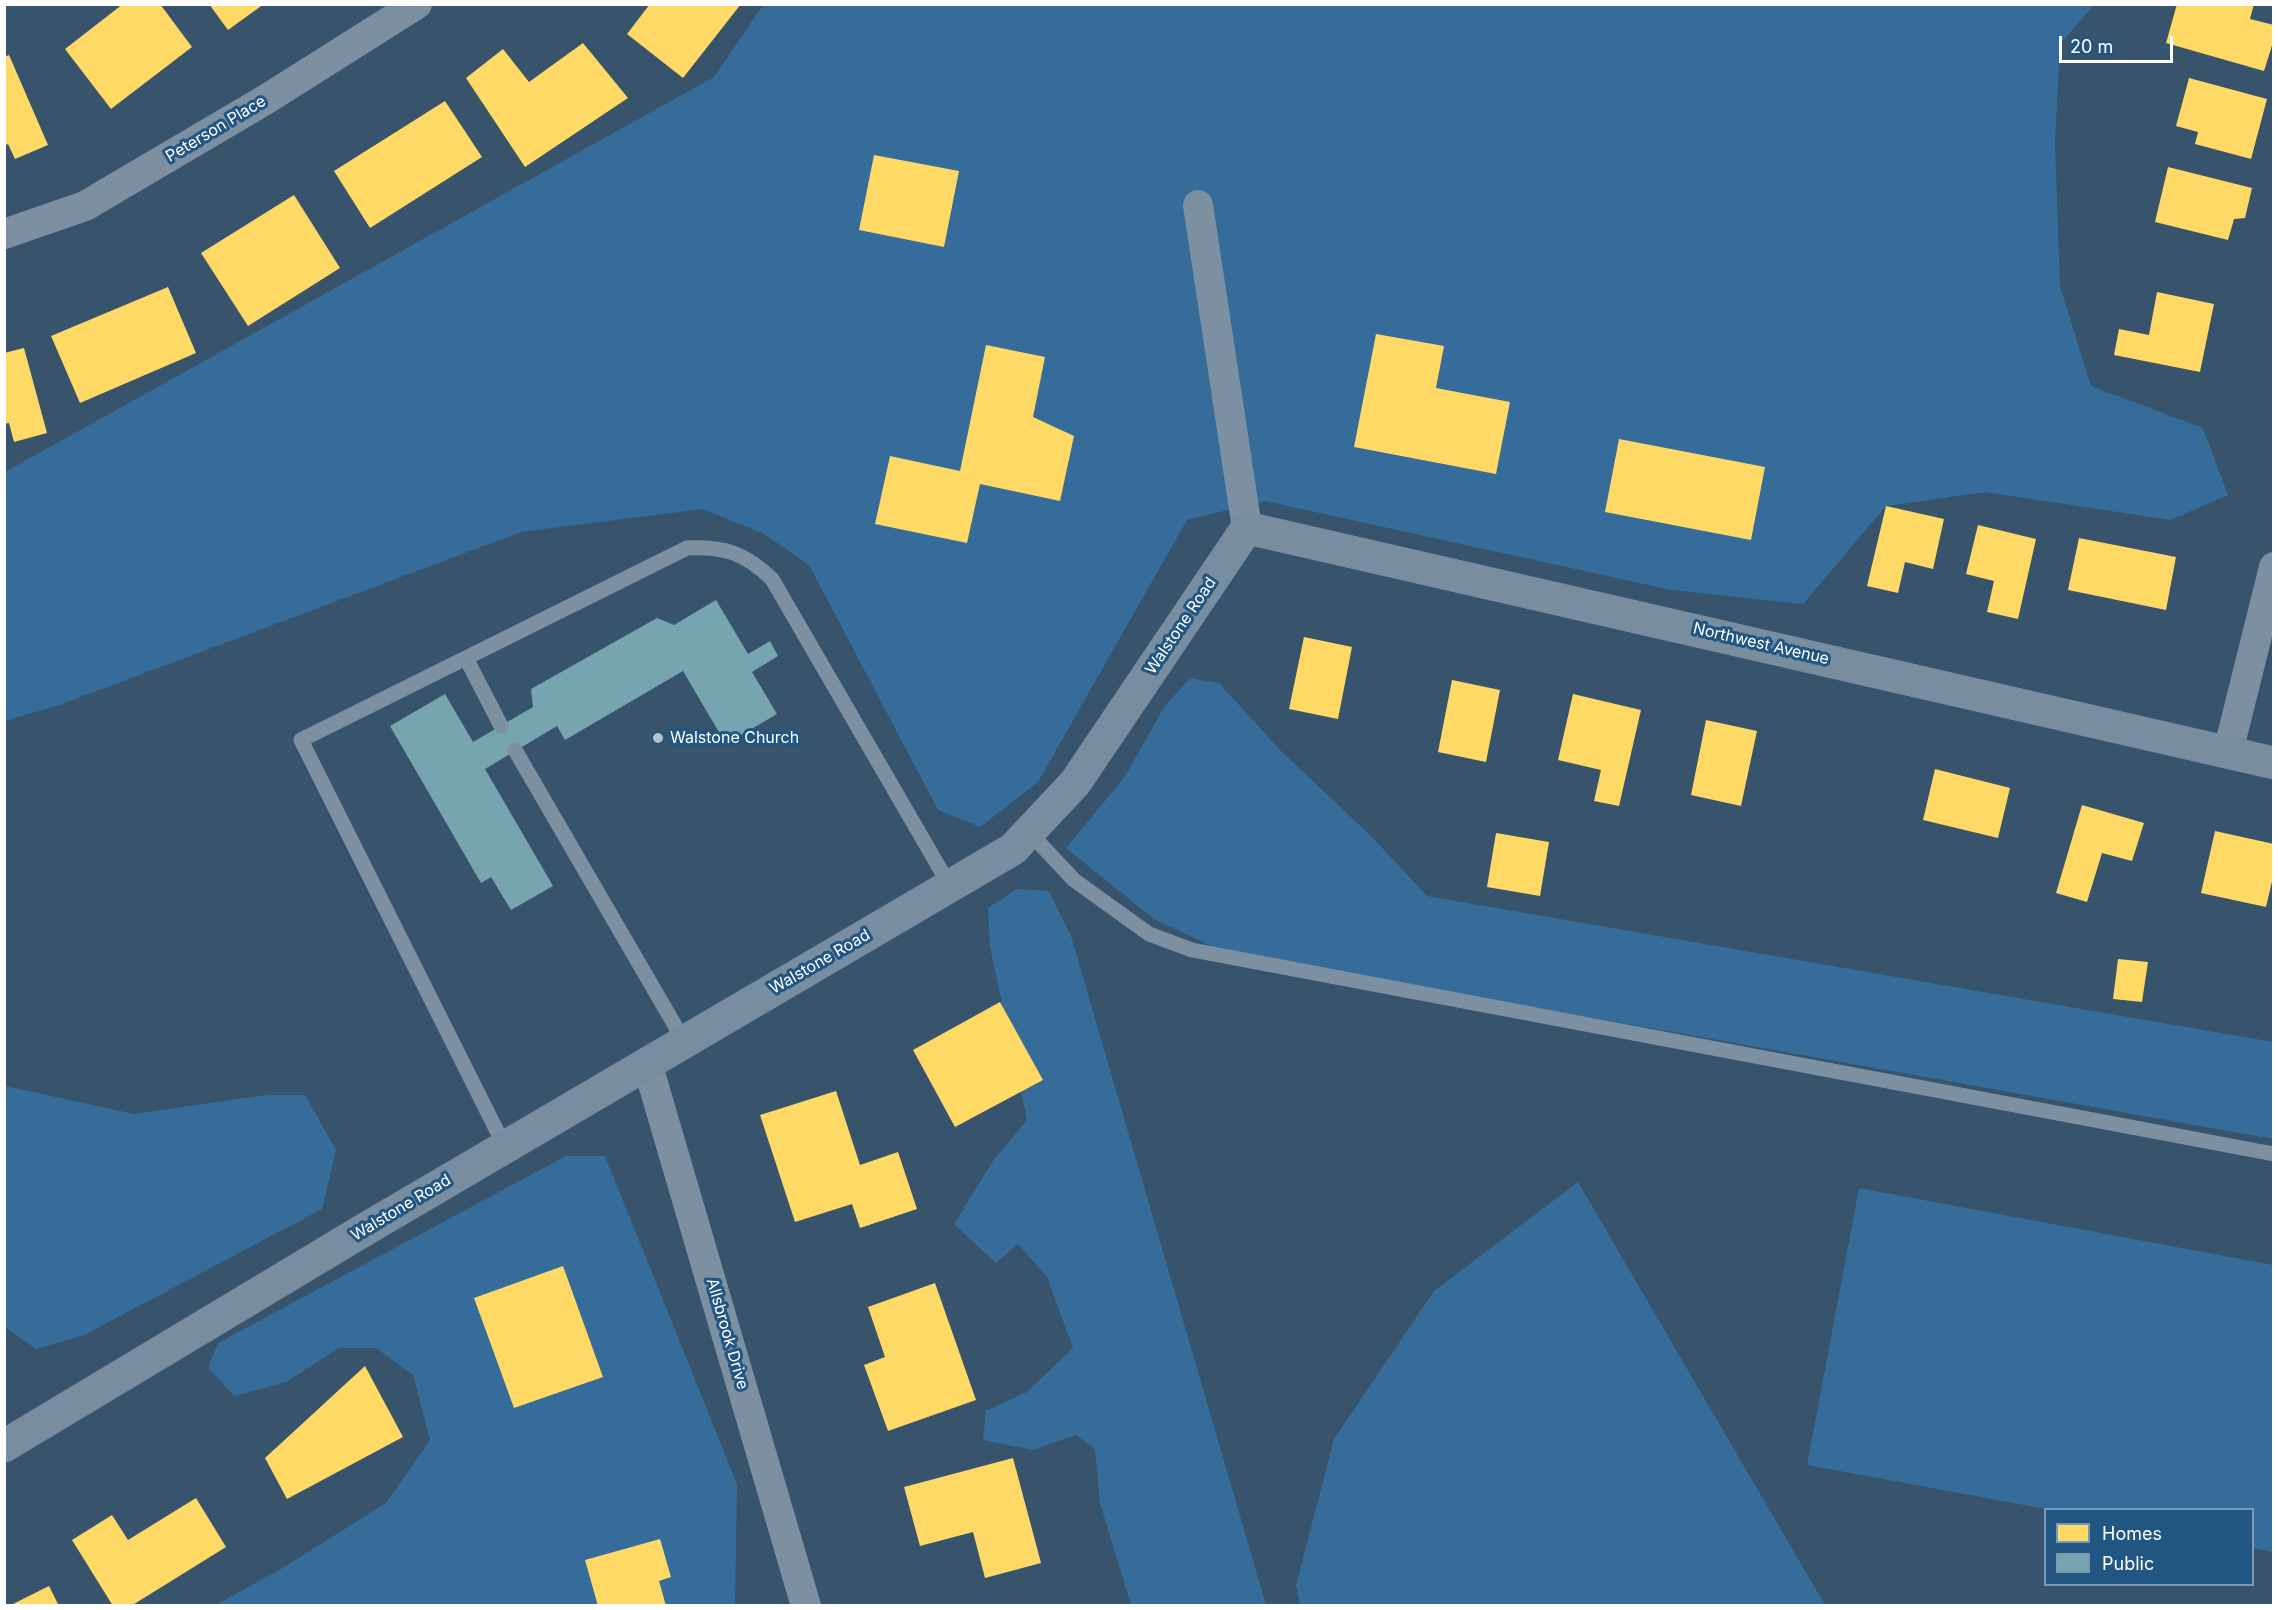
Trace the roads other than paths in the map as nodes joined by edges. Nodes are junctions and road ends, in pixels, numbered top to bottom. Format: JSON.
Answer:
{"nodes":[{"id":1,"x":417,"y":4,"type":"edge"},
{"id":2,"x":1198,"y":205,"type":"dead end"},
{"id":3,"x":4,"y":234,"type":"edge"},
{"id":4,"x":1247,"y":528,"type":"junction"},
{"id":5,"x":2274,"y":567,"type":"edge"},
{"id":6,"x":466,"y":658,"type":"junction"},
{"id":7,"x":501,"y":726,"type":"dead end"},
{"id":8,"x":515,"y":750,"type":"dead end"},
{"id":9,"x":2228,"y":752,"type":"junction"},
{"id":10,"x":2274,"y":762,"type":"edge"},
{"id":11,"x":1029,"y":832,"type":"junction"},
{"id":12,"x":950,"y":886,"type":"junction"},
{"id":13,"x":684,"y":1041,"type":"junction"},
{"id":14,"x":647,"y":1063,"type":"junction"},
{"id":15,"x":505,"y":1147,"type":"junction"},
{"id":16,"x":2274,"y":1154,"type":"edge"},
{"id":17,"x":4,"y":1446,"type":"edge"},
{"id":18,"x":806,"y":1605,"type":"edge"}],
"edges":[{"from":1,"to":3,"type":"street","name":"Peterson Place"},
{"from":2,"to":4,"type":"street"},
{"from":4,"to":9,"type":"street","name":"Northwest Avenue"},
{"from":4,"to":11,"type":"street","name":"Walstone Road"},
{"from":5,"to":9,"type":"street"},
{"from":6,"to":7,"type":"lane"},
{"from":6,"to":12,"type":"lane"},
{"from":6,"to":15,"type":"lane"},
{"from":8,"to":13,"type":"lane"},
{"from":9,"to":10,"type":"street","name":"Northwest Avenue"},
{"from":11,"to":12,"type":"street","name":"Walstone Road"},
{"from":11,"to":16,"type":"lane"},
{"from":12,"to":13,"type":"street","name":"Walstone Road"},
{"from":13,"to":14,"type":"street","name":"Walstone Road"},
{"from":14,"to":15,"type":"street","name":"Walstone Road"},
{"from":14,"to":18,"type":"street","name":"Allsbrook Drive"},
{"from":15,"to":17,"type":"street","name":"Walstone Road"}]}
